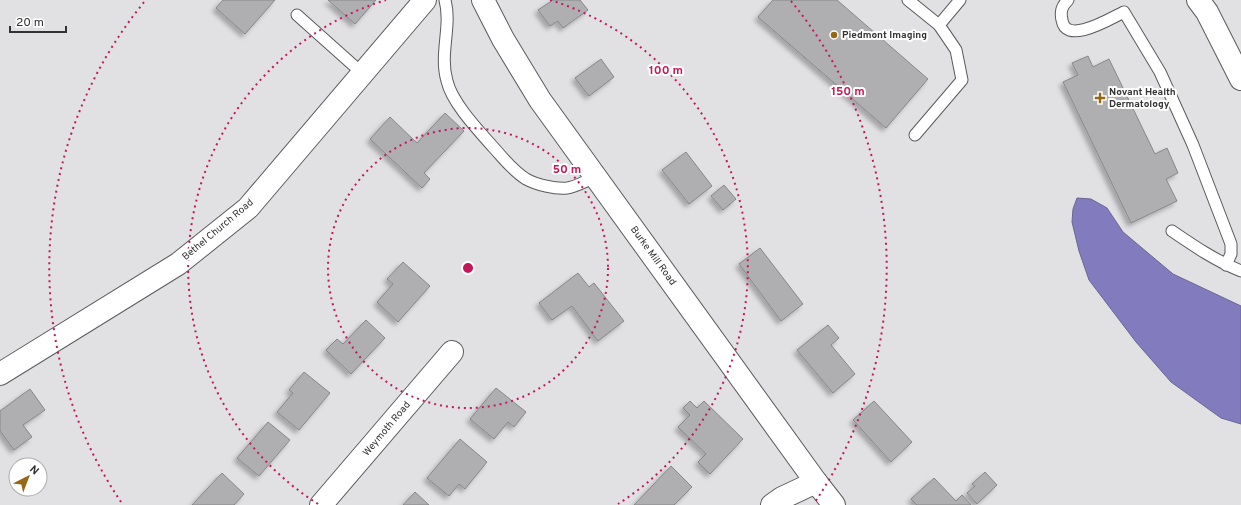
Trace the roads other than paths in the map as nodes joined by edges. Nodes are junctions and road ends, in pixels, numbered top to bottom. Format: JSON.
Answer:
{"nodes":[{"id":1,"x":424,"y":0,"type":"edge"},
{"id":2,"x":445,"y":0,"type":"edge"},
{"id":3,"x":483,"y":0,"type":"edge"},
{"id":4,"x":908,"y":0,"type":"edge"},
{"id":5,"x":960,"y":0,"type":"edge"},
{"id":6,"x":1068,"y":0,"type":"edge"},
{"id":7,"x":1198,"y":0,"type":"edge"},
{"id":8,"x":297,"y":15,"type":"dead end"},
{"id":9,"x":939,"y":25,"type":"junction"},
{"id":10,"x":362,"y":73,"type":"junction"},
{"id":11,"x":1241,"y":79,"type":"edge"},
{"id":12,"x":915,"y":135,"type":"dead end"},
{"id":13,"x":596,"y":177,"type":"junction"},
{"id":14,"x":1172,"y":231,"type":"dead end"},
{"id":15,"x":1226,"y":265,"type":"junction"},
{"id":16,"x":1241,"y":271,"type":"edge"},
{"id":17,"x":452,"y":352,"type":"dead end"},
{"id":18,"x":0,"y":374,"type":"edge"},
{"id":19,"x":816,"y":482,"type":"junction"},
{"id":20,"x":321,"y":505,"type":"edge"},
{"id":21,"x":772,"y":505,"type":"edge"},
{"id":22,"x":834,"y":505,"type":"edge"}],
"edges":[{"from":1,"to":10,"type":"street","name":"Bethel Church Road"},
{"from":2,"to":13,"type":"lane"},
{"from":3,"to":13,"type":"street","name":"Burke Mill Road"},
{"from":4,"to":9,"type":"lane"},
{"from":5,"to":9,"type":"lane"},
{"from":6,"to":15,"type":"lane"},
{"from":7,"to":11,"type":"street"},
{"from":8,"to":10,"type":"lane"},
{"from":9,"to":12,"type":"lane"},
{"from":10,"to":18,"type":"street","name":"Bethel Church Road"},
{"from":13,"to":19,"type":"street","name":"Burke Mill Road"},
{"from":14,"to":15,"type":"lane"},
{"from":15,"to":16,"type":"lane"},
{"from":17,"to":20,"type":"street","name":"Weymoth Road"},
{"from":19,"to":21,"type":"street"},
{"from":19,"to":22,"type":"street","name":"Burke Mill Road"}]}
